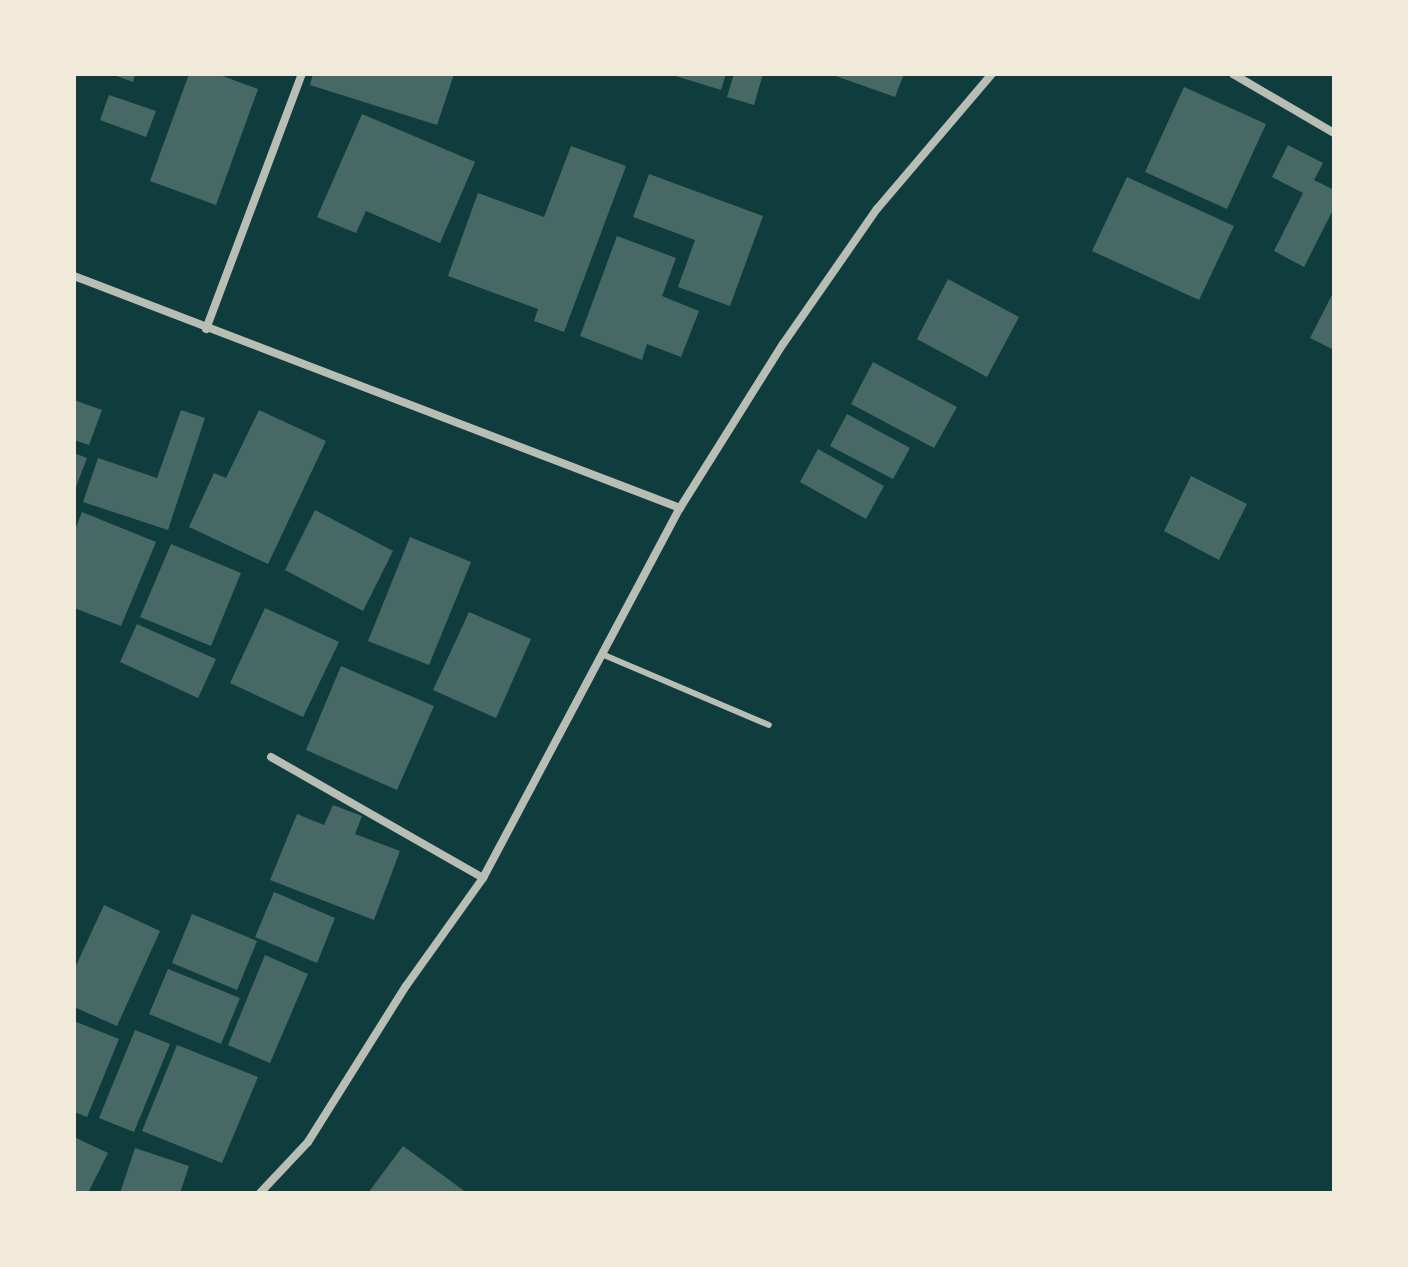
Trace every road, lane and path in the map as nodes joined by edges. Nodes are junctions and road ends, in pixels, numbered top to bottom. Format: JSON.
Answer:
{"nodes":[{"id":1,"x":302,"y":74,"type":"edge"},
{"id":2,"x":992,"y":74,"type":"edge"},
{"id":3,"x":1233,"y":74,"type":"edge"},
{"id":4,"x":1334,"y":133,"type":"edge"},
{"id":5,"x":74,"y":276,"type":"edge"},
{"id":6,"x":206,"y":329,"type":"junction"},
{"id":7,"x":680,"y":508,"type":"junction"},
{"id":8,"x":604,"y":655,"type":"junction"},
{"id":9,"x":769,"y":725,"type":"dead end"},
{"id":10,"x":271,"y":757,"type":"dead end"},
{"id":11,"x":483,"y":878,"type":"junction"},
{"id":12,"x":260,"y":1193,"type":"edge"}],
"edges":[{"from":1,"to":6,"type":"street"},
{"from":2,"to":7,"type":"street"},
{"from":3,"to":4,"type":"street"},
{"from":5,"to":6,"type":"street"},
{"from":6,"to":7,"type":"street"},
{"from":7,"to":8,"type":"street"},
{"from":8,"to":9,"type":"lane"},
{"from":8,"to":11,"type":"street"},
{"from":10,"to":11,"type":"street"},
{"from":11,"to":12,"type":"street"}]}
